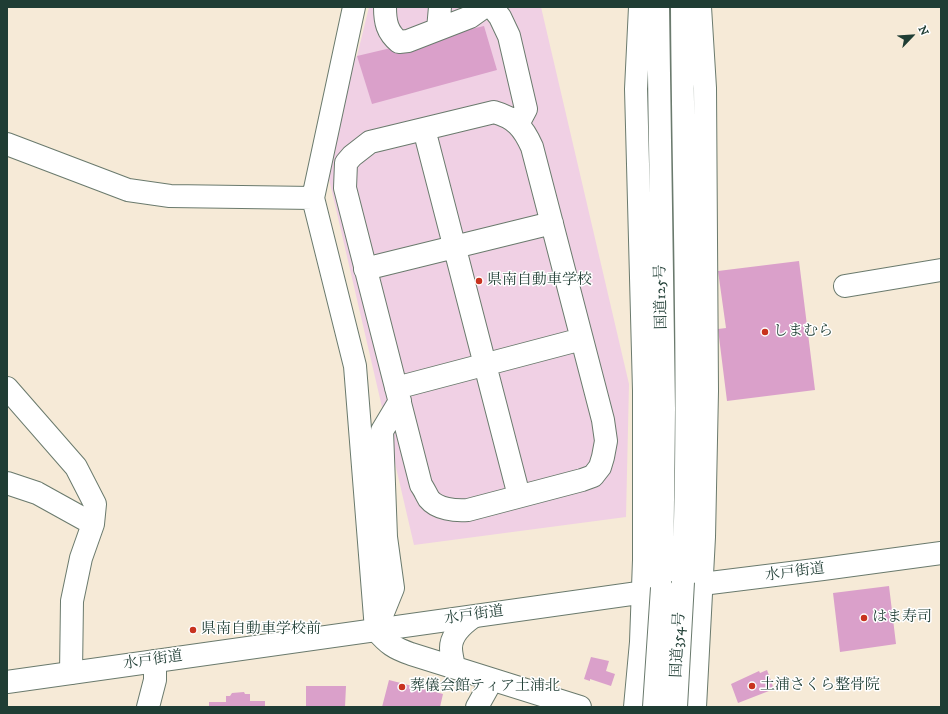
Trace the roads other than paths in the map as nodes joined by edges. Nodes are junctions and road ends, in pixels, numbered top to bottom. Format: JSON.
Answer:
{"nodes":[{"id":1,"x":354,"y":7,"type":"edge"},
{"id":2,"x":385,"y":7,"type":"edge"},
{"id":3,"x":440,"y":7,"type":"edge"},
{"id":4,"x":484,"y":7,"type":"edge"},
{"id":5,"x":492,"y":7,"type":"edge"},
{"id":6,"x":640,"y":7,"type":"edge"},
{"id":7,"x":658,"y":7,"type":"edge"},
{"id":8,"x":682,"y":7,"type":"edge"},
{"id":9,"x":700,"y":7,"type":"edge"},
{"id":10,"x":438,"y":29,"type":"junction"},
{"id":11,"x":518,"y":124,"type":"junction"},
{"id":12,"x":424,"y":129,"type":"junction"},
{"id":13,"x":7,"y":144,"type":"edge"},
{"id":14,"x":313,"y":198,"type":"junction"},
{"id":15,"x":552,"y":223,"type":"junction"},
{"id":16,"x":453,"y":246,"type":"junction"},
{"id":17,"x":365,"y":269,"type":"junction"},
{"id":18,"x":941,"y":270,"type":"edge"},
{"id":19,"x":845,"y":286,"type":"dead end"},
{"id":20,"x":582,"y":339,"type":"junction"},
{"id":21,"x":485,"y":365,"type":"junction"},
{"id":22,"x":7,"y":388,"type":"edge"},
{"id":23,"x":398,"y":394,"type":"junction"},
{"id":24,"x":7,"y":483,"type":"edge"},
{"id":25,"x":519,"y":496,"type":"junction"},
{"id":26,"x":93,"y":524,"type":"junction"},
{"id":27,"x":941,"y":553,"type":"edge"},
{"id":28,"x":692,"y":583,"type":"junction"},
{"id":29,"x":653,"y":590,"type":"junction"},
{"id":30,"x":473,"y":616,"type":"junction"},
{"id":31,"x":376,"y":630,"type":"junction"},
{"id":32,"x":155,"y":661,"type":"junction"},
{"id":33,"x":454,"y":667,"type":"junction"},
{"id":34,"x":71,"y":673,"type":"junction"},
{"id":35,"x":492,"y":680,"type":"junction"},
{"id":36,"x":7,"y":682,"type":"edge"},
{"id":37,"x":148,"y":707,"type":"edge"},
{"id":38,"x":477,"y":707,"type":"edge"},
{"id":39,"x":580,"y":707,"type":"edge"},
{"id":40,"x":635,"y":707,"type":"edge"},
{"id":41,"x":654,"y":707,"type":"edge"},
{"id":42,"x":676,"y":707,"type":"edge"},
{"id":43,"x":695,"y":707,"type":"edge"}],
"edges":[{"from":1,"to":14,"type":"main road"},
{"from":2,"to":10,"type":"main road"},
{"from":3,"to":10,"type":"main road"},
{"from":4,"to":10,"type":"main road"},
{"from":5,"to":11,"type":"main road"},
{"from":6,"to":29,"type":"main road"},
{"from":7,"to":29,"type":"main road","name":"国道125号"},
{"from":8,"to":28,"type":"main road","name":"国道125号"},
{"from":9,"to":28,"type":"main road"},
{"from":11,"to":12,"type":"main road"},
{"from":11,"to":15,"type":"main road"},
{"from":12,"to":16,"type":"main road"},
{"from":12,"to":17,"type":"main road"},
{"from":13,"to":14,"type":"main road"},
{"from":14,"to":31,"type":"main road"},
{"from":15,"to":16,"type":"main road"},
{"from":15,"to":20,"type":"main road"},
{"from":16,"to":17,"type":"main road"},
{"from":16,"to":21,"type":"main road"},
{"from":17,"to":23,"type":"main road"},
{"from":18,"to":19,"type":"main road"},
{"from":20,"to":21,"type":"main road"},
{"from":20,"to":25,"type":"main road"},
{"from":21,"to":23,"type":"main road"},
{"from":21,"to":25,"type":"main road"},
{"from":22,"to":26,"type":"main road"},
{"from":23,"to":25,"type":"main road"},
{"from":23,"to":31,"type":"main road"},
{"from":24,"to":26,"type":"main road"},
{"from":26,"to":34,"type":"main road"},
{"from":27,"to":28,"type":"main road","name":"水戸街道"},
{"from":28,"to":29,"type":"main road","name":"水戸街道"},
{"from":28,"to":42,"type":"main road","name":"国道354号","bridge":true},
{"from":28,"to":43,"type":"main road"},
{"from":29,"to":30,"type":"main road","name":"水戸街道"},
{"from":29,"to":40,"type":"main road"},
{"from":29,"to":41,"type":"main road","name":"国道354号","bridge":true},
{"from":30,"to":31,"type":"main road","name":"水戸街道"},
{"from":30,"to":33,"type":"main road"},
{"from":31,"to":32,"type":"main road","name":"水戸街道"},
{"from":31,"to":33,"type":"main road"},
{"from":32,"to":34,"type":"main road","name":"水戸街道"},
{"from":32,"to":37,"type":"main road"},
{"from":33,"to":35,"type":"main road"},
{"from":34,"to":36,"type":"main road","name":"水戸街道"},
{"from":35,"to":38,"type":"main road"},
{"from":35,"to":39,"type":"main road"}]}
